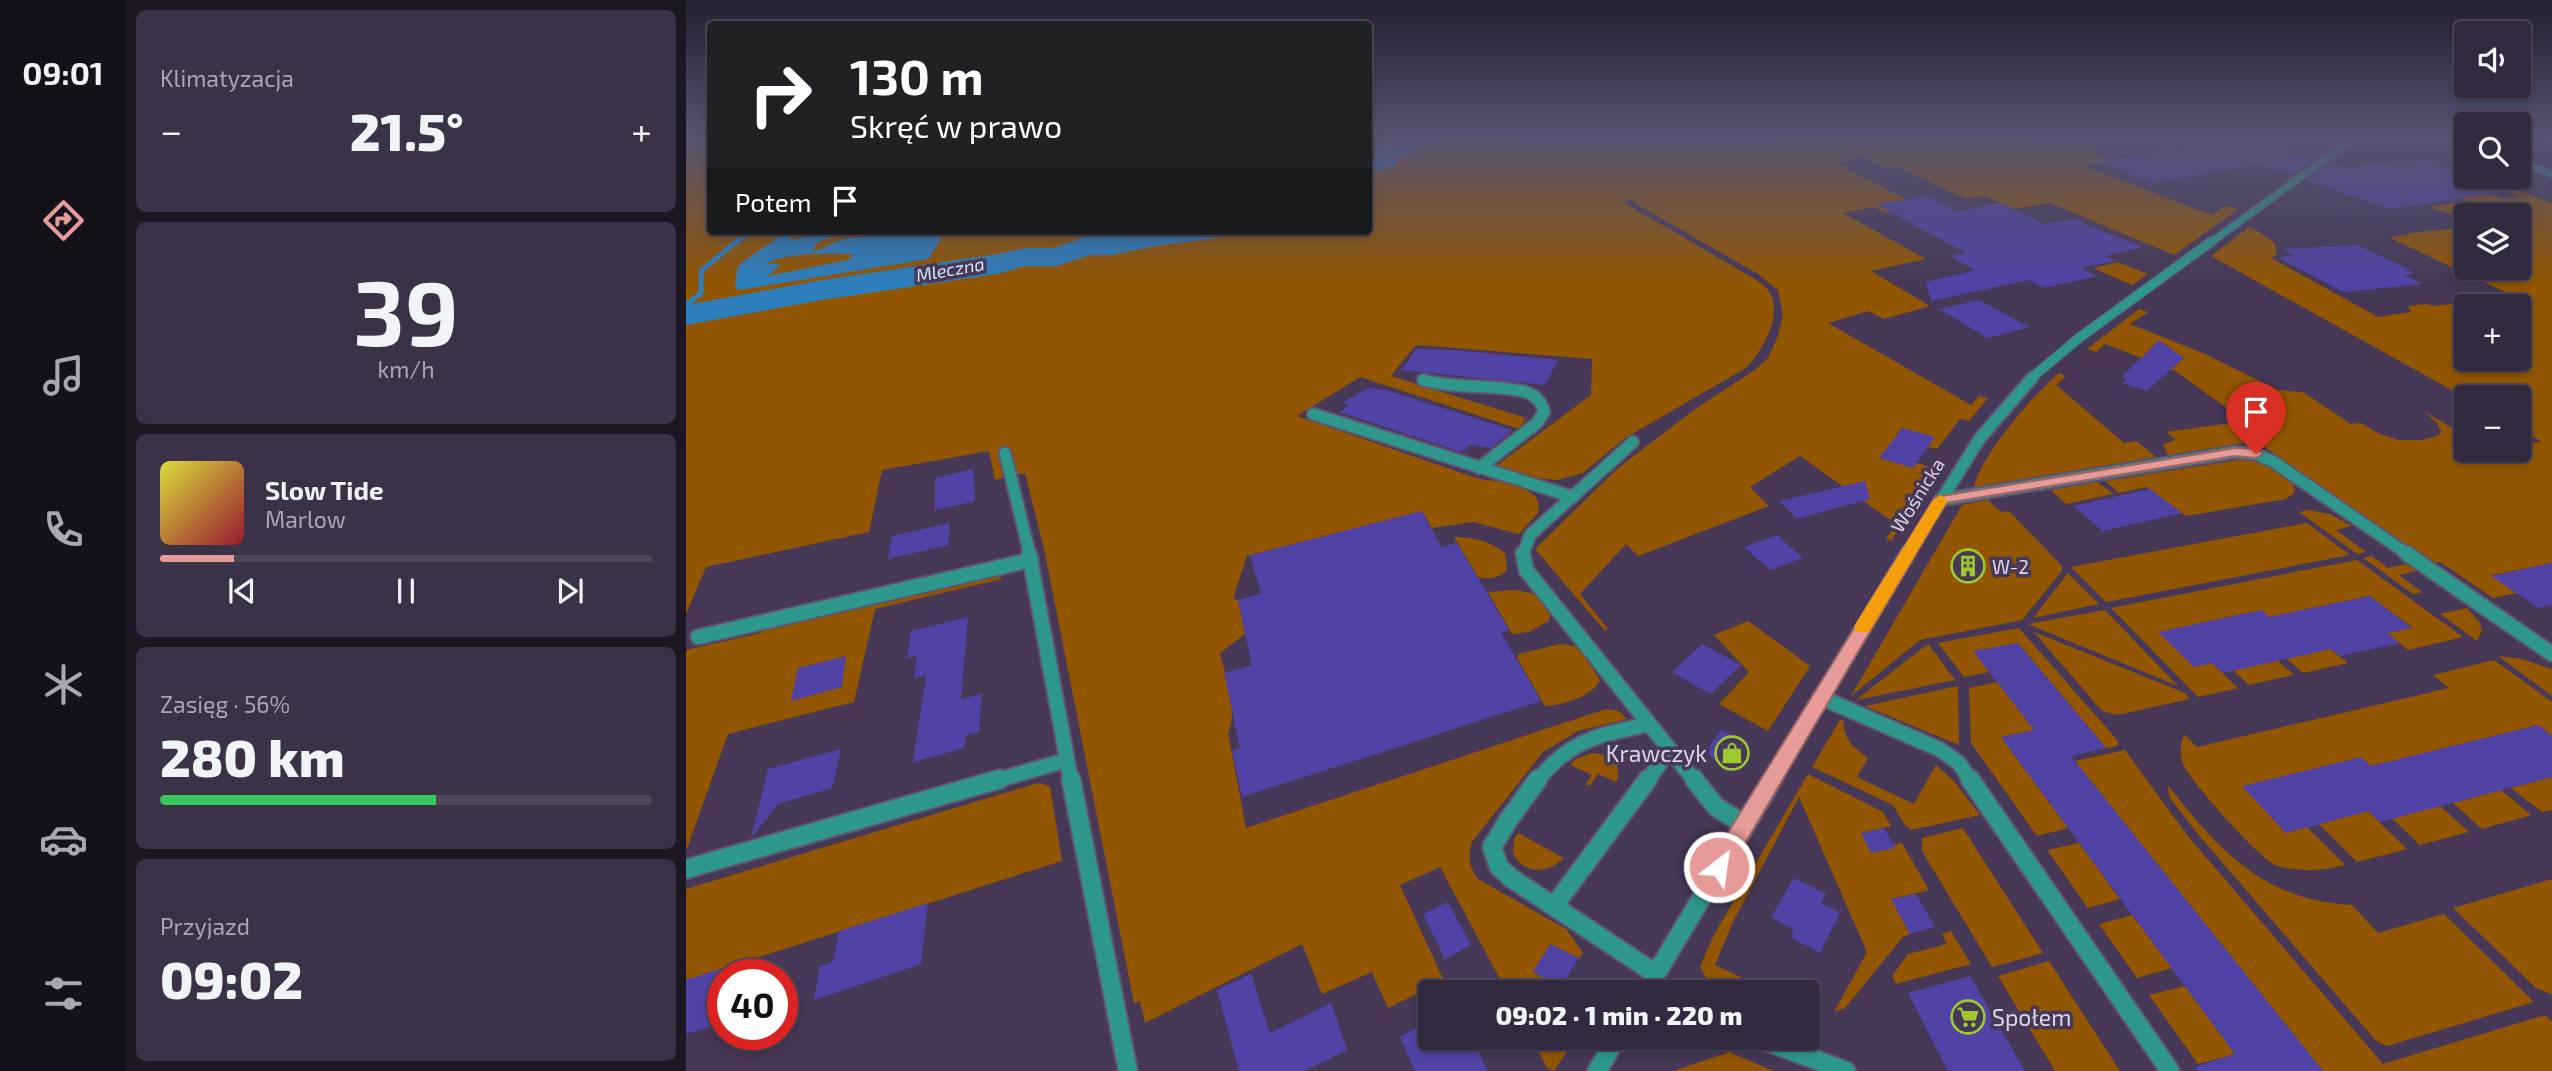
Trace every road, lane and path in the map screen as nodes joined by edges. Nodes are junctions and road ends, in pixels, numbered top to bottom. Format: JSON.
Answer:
{"nodes":[{"id":1,"x":2288,"y":186,"type":"edge"},
{"id":2,"x":1423,"y":380,"type":"dead end"},
{"id":3,"x":1313,"y":414,"type":"dead end"},
{"id":4,"x":1633,"y":442,"type":"dead end"},
{"id":5,"x":1005,"y":453,"type":"dead end"},
{"id":6,"x":1479,"y":468,"type":"junction"},
{"id":7,"x":1573,"y":497,"type":"junction"},
{"id":8,"x":1940,"y":500,"type":"junction"},
{"id":9,"x":1031,"y":561,"type":"junction"},
{"id":10,"x":698,"y":637,"type":"dead end"},
{"id":11,"x":2552,"y":654,"type":"edge"},
{"id":12,"x":1820,"y":697,"type":"junction"},
{"id":13,"x":1649,"y":724,"type":"junction"},
{"id":14,"x":1670,"y":750,"type":"junction"},
{"id":15,"x":1067,"y":760,"type":"junction"},
{"id":16,"x":1744,"y":824,"type":"junction"},
{"id":17,"x":686,"y":869,"type":"edge"},
{"id":18,"x":1554,"y":906,"type":"junction"},
{"id":19,"x":1656,"y":974,"type":"junction"},
{"id":20,"x":1652,"y":980,"type":"edge"},
{"id":21,"x":1610,"y":1050,"type":"edge"},
{"id":22,"x":1790,"y":1050,"type":"edge"},
{"id":23,"x":1128,"y":1071,"type":"edge"},
{"id":24,"x":1597,"y":1071,"type":"edge"},
{"id":25,"x":1846,"y":1071,"type":"edge"},
{"id":26,"x":2170,"y":1071,"type":"edge"}],
"edges":[{"from":1,"to":8,"type":"street","name":"Wośnicka"},
{"from":2,"to":6,"type":"street"},
{"from":3,"to":6,"type":"street"},
{"from":4,"to":7,"type":"street"},
{"from":5,"to":9,"type":"street"},
{"from":6,"to":7,"type":"street"},
{"from":7,"to":13,"type":"street"},
{"from":8,"to":11,"type":"street"},
{"from":8,"to":12,"type":"street","name":"Wośnicka"},
{"from":9,"to":10,"type":"street"},
{"from":9,"to":15,"type":"street"},
{"from":12,"to":16,"type":"street","name":"Wośnicka"},
{"from":12,"to":26,"type":"street"},
{"from":13,"to":14,"type":"street"},
{"from":13,"to":18,"type":"street"},
{"from":14,"to":16,"type":"street"},
{"from":14,"to":18,"type":"street"},
{"from":15,"to":17,"type":"street"},
{"from":15,"to":23,"type":"street"},
{"from":16,"to":19,"type":"street","name":"Wośnicka"},
{"from":18,"to":19,"type":"street"},
{"from":19,"to":20,"type":"street","name":"Wośnicka"},
{"from":21,"to":24,"type":"street"},
{"from":22,"to":25,"type":"street"}]}
